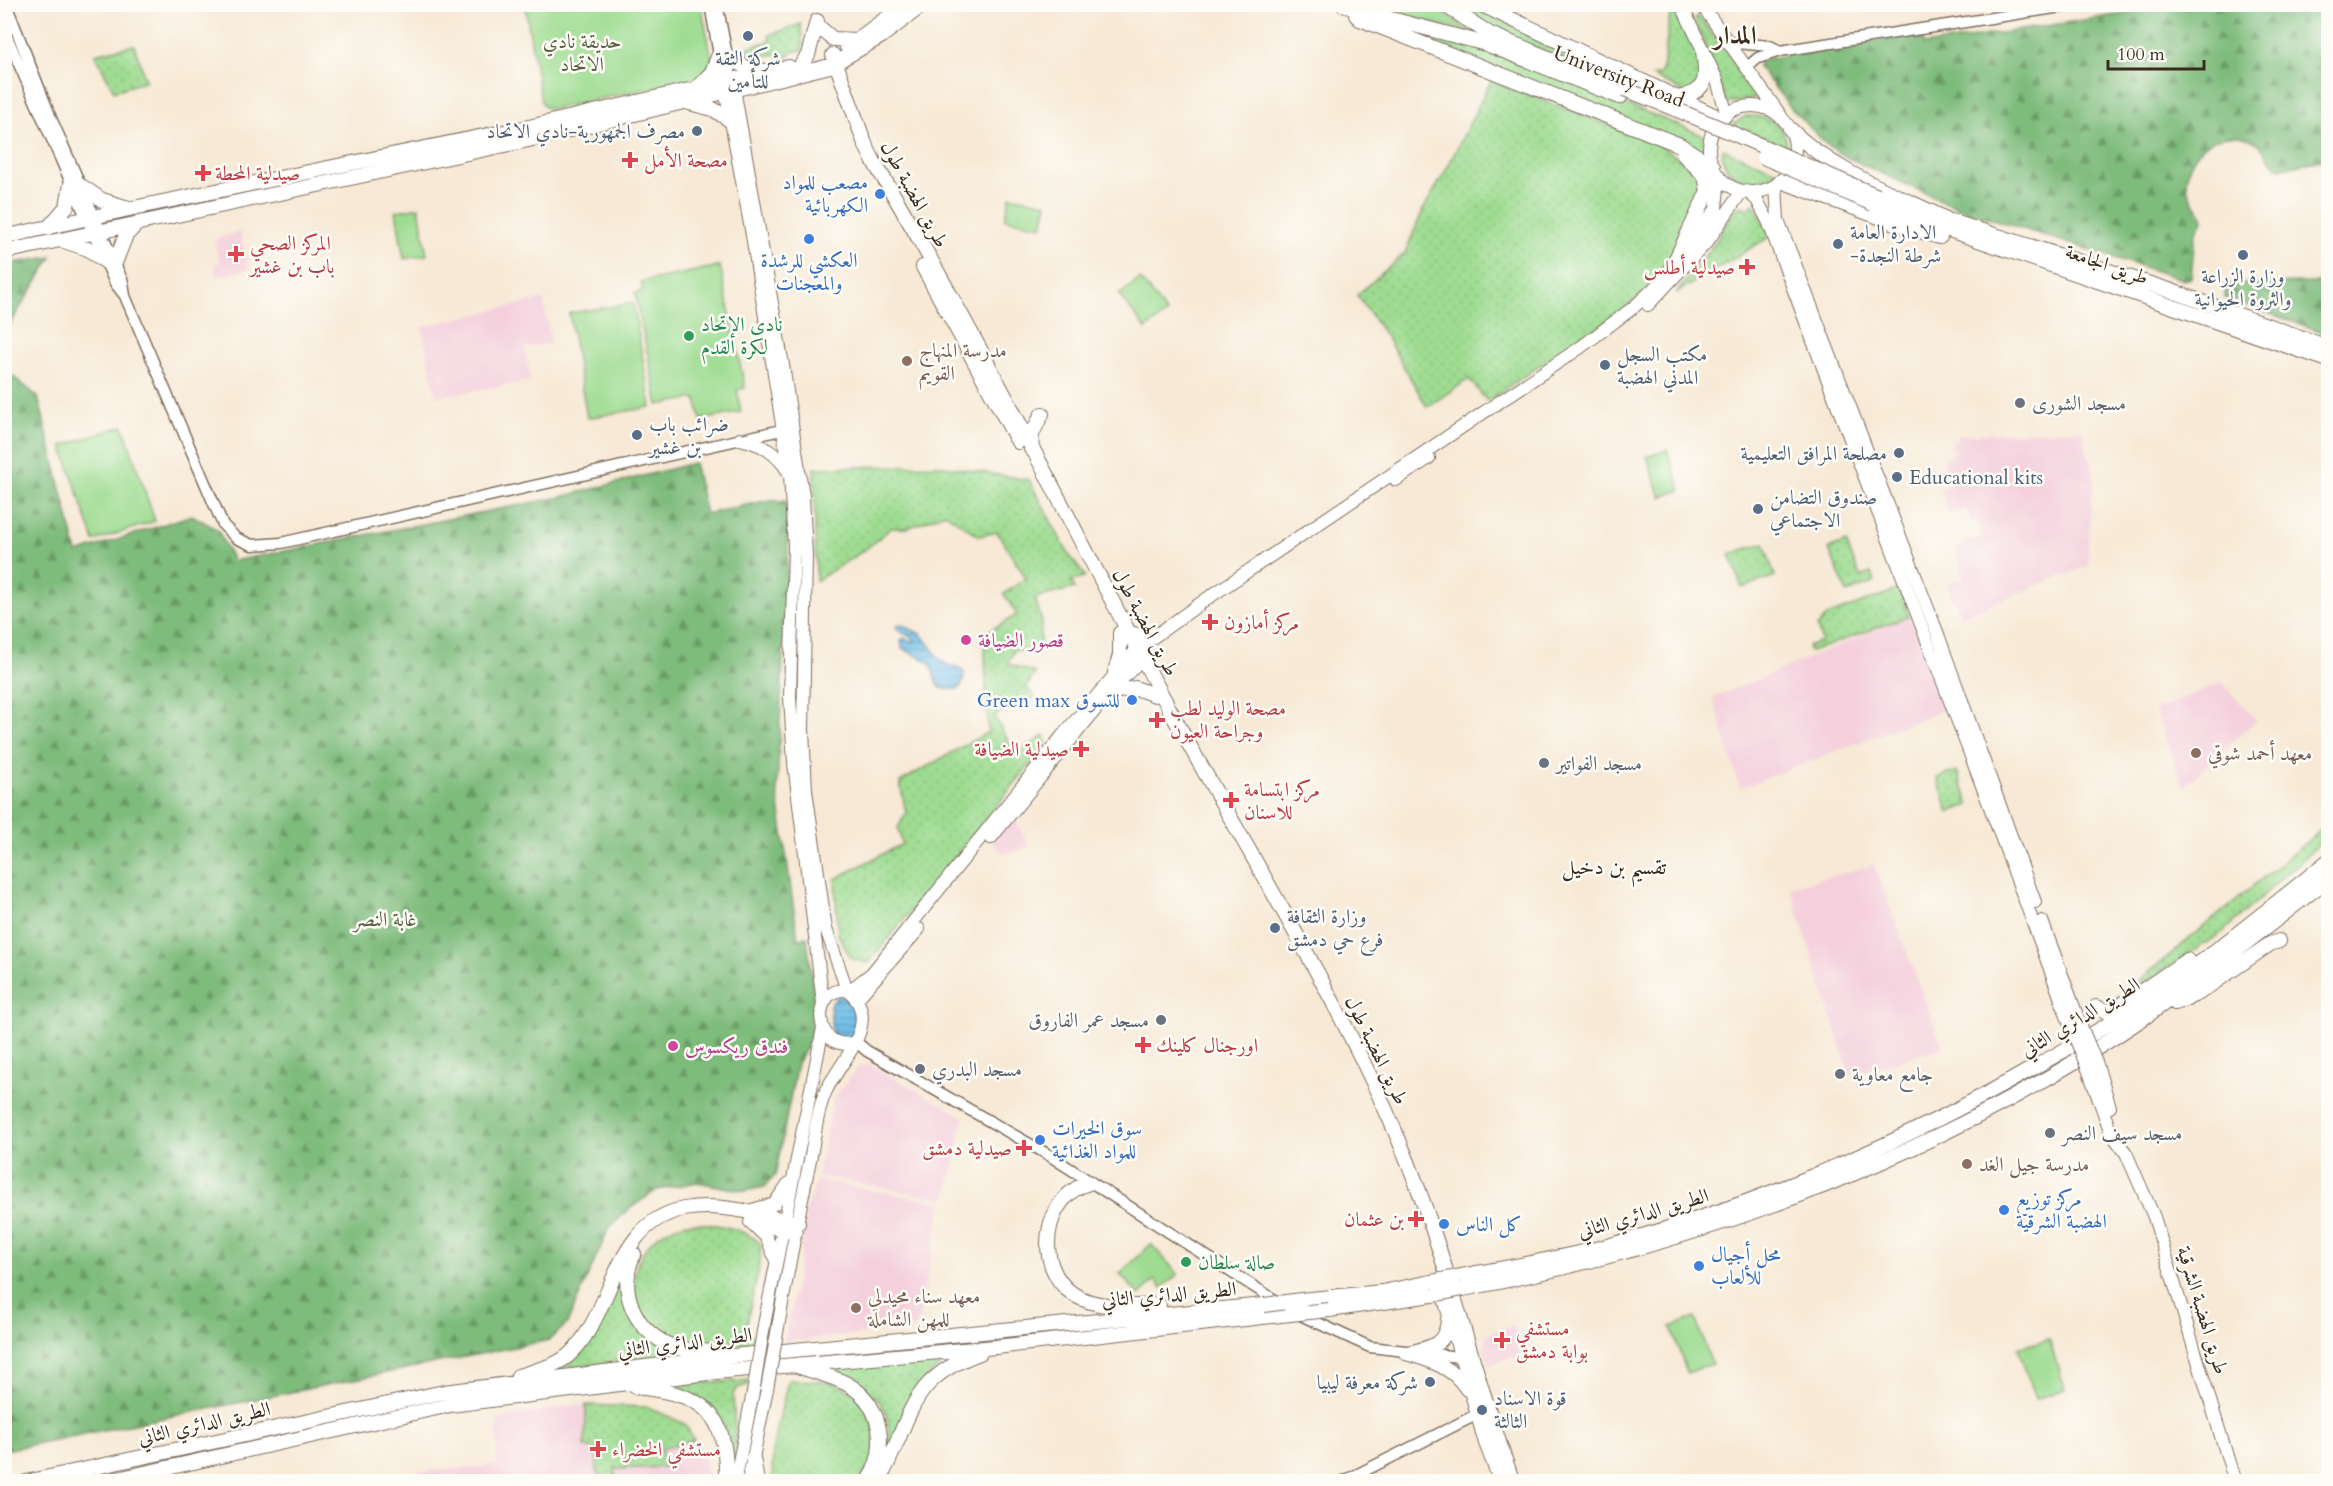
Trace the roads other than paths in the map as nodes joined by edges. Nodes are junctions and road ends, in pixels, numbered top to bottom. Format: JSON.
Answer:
{"nodes":[{"id":1,"x":6,"y":4,"type":"edge"},
{"id":2,"x":710,"y":4,"type":"edge"},
{"id":3,"x":717,"y":4,"type":"edge"},
{"id":4,"x":906,"y":4,"type":"edge"},
{"id":5,"x":924,"y":4,"type":"edge"},
{"id":6,"x":1343,"y":4,"type":"edge"},
{"id":7,"x":1443,"y":4,"type":"edge"},
{"id":8,"x":1480,"y":4,"type":"edge"},
{"id":9,"x":1681,"y":4,"type":"edge"},
{"id":10,"x":2081,"y":4,"type":"edge"},
{"id":11,"x":1704,"y":9,"type":"edge"},
{"id":12,"x":1357,"y":10,"type":"junction"},
{"id":13,"x":1691,"y":26,"type":"junction"},
{"id":14,"x":4,"y":30,"type":"edge"},
{"id":15,"x":859,"y":40,"type":"junction"},
{"id":16,"x":1726,"y":42,"type":"junction"},
{"id":17,"x":1703,"y":51,"type":"junction"},
{"id":18,"x":1780,"y":51,"type":"junction"},
{"id":19,"x":723,"y":57,"type":"junction"},
{"id":20,"x":832,"y":60,"type":"junction"},
{"id":21,"x":801,"y":65,"type":"junction"},
{"id":22,"x":1746,"y":68,"type":"junction"},
{"id":23,"x":770,"y":71,"type":"junction"},
{"id":24,"x":729,"y":87,"type":"junction"},
{"id":25,"x":694,"y":90,"type":"junction"},
{"id":26,"x":1622,"y":93,"type":"junction"},
{"id":27,"x":1679,"y":98,"type":"junction"},
{"id":28,"x":684,"y":102,"type":"junction"},
{"id":29,"x":1724,"y":117,"type":"junction"},
{"id":30,"x":731,"y":121,"type":"junction"},
{"id":31,"x":1786,"y":124,"type":"junction"},
{"id":32,"x":1652,"y":133,"type":"junction"},
{"id":33,"x":1716,"y":171,"type":"junction"},
{"id":34,"x":1778,"y":183,"type":"junction"},
{"id":35,"x":77,"y":186,"type":"junction"},
{"id":36,"x":1745,"y":191,"type":"junction"},
{"id":37,"x":1876,"y":200,"type":"junction"},
{"id":38,"x":130,"y":208,"type":"junction"},
{"id":39,"x":91,"y":218,"type":"junction"},
{"id":40,"x":1947,"y":220,"type":"junction"},
{"id":41,"x":140,"y":222,"type":"junction"},
{"id":42,"x":48,"y":228,"type":"junction"},
{"id":43,"x":97,"y":232,"type":"junction"},
{"id":44,"x":4,"y":237,"type":"edge"},
{"id":45,"x":59,"y":241,"type":"junction"},
{"id":46,"x":1994,"y":246,"type":"junction"},
{"id":47,"x":4,"y":252,"type":"edge"},
{"id":48,"x":111,"y":263,"type":"junction"},
{"id":49,"x":1669,"y":274,"type":"junction"},
{"id":50,"x":2328,"y":347,"type":"edge"},
{"id":51,"x":1583,"y":350,"type":"junction"},
{"id":52,"x":2328,"y":360,"type":"edge"},
{"id":53,"x":1042,"y":414,"type":"dead end"},
{"id":54,"x":788,"y":429,"type":"junction"},
{"id":55,"x":740,"y":439,"type":"junction"},
{"id":56,"x":1031,"y":449,"type":"junction"},
{"id":57,"x":790,"y":475,"type":"junction"},
{"id":58,"x":1125,"y":633,"type":"junction"},
{"id":59,"x":1156,"y":634,"type":"junction"},
{"id":60,"x":1138,"y":656,"type":"junction"},
{"id":61,"x":1115,"y":672,"type":"junction"},
{"id":62,"x":1109,"y":693,"type":"junction"},
{"id":63,"x":1155,"y":695,"type":"junction"},
{"id":64,"x":790,"y":697,"type":"junction"},
{"id":65,"x":803,"y":697,"type":"junction"},
{"id":66,"x":1067,"y":738,"type":"junction"},
{"id":67,"x":801,"y":790,"type":"junction"},
{"id":68,"x":2328,"y":861,"type":"edge"},
{"id":69,"x":2328,"y":879,"type":"edge"},
{"id":70,"x":814,"y":893,"type":"junction"},
{"id":71,"x":2246,"y":927,"type":"junction"},
{"id":72,"x":2279,"y":941,"type":"dead end"},
{"id":73,"x":839,"y":969,"type":"junction"},
{"id":74,"x":872,"y":973,"type":"junction"},
{"id":75,"x":850,"y":994,"type":"junction"},
{"id":76,"x":823,"y":1003,"type":"junction"},
{"id":77,"x":2096,"y":1007,"type":"dead end"},
{"id":78,"x":2158,"y":1008,"type":"junction"},
{"id":79,"x":823,"y":1028,"type":"junction"},
{"id":80,"x":2077,"y":1028,"type":"junction"},
{"id":81,"x":856,"y":1039,"type":"junction"},
{"id":82,"x":805,"y":1115,"type":"junction"},
{"id":83,"x":819,"y":1118,"type":"junction"},
{"id":84,"x":793,"y":1172,"type":"junction"},
{"id":85,"x":1083,"y":1179,"type":"junction"},
{"id":86,"x":746,"y":1216,"type":"junction"},
{"id":87,"x":790,"y":1226,"type":"junction"},
{"id":88,"x":776,"y":1261,"type":"junction"},
{"id":89,"x":1460,"y":1283,"type":"junction"},
{"id":90,"x":1212,"y":1310,"type":"junction"},
{"id":91,"x":1448,"y":1310,"type":"junction"},
{"id":92,"x":996,"y":1347,"type":"junction"},
{"id":93,"x":1406,"y":1353,"type":"junction"},
{"id":94,"x":742,"y":1355,"type":"junction"},
{"id":95,"x":1467,"y":1358,"type":"junction"},
{"id":96,"x":792,"y":1364,"type":"junction"},
{"id":97,"x":608,"y":1384,"type":"junction"},
{"id":98,"x":488,"y":1386,"type":"junction"},
{"id":99,"x":1473,"y":1398,"type":"junction"},
{"id":100,"x":1478,"y":1414,"type":"junction"},
{"id":101,"x":753,"y":1458,"type":"junction"},
{"id":102,"x":26,"y":1482,"type":"edge"},
{"id":103,"x":104,"y":1482,"type":"edge"},
{"id":104,"x":726,"y":1482,"type":"edge"},
{"id":105,"x":735,"y":1482,"type":"edge"},
{"id":106,"x":748,"y":1482,"type":"edge"},
{"id":107,"x":758,"y":1482,"type":"edge"},
{"id":108,"x":867,"y":1482,"type":"edge"},
{"id":109,"x":878,"y":1482,"type":"edge"},
{"id":110,"x":1342,"y":1482,"type":"edge"},
{"id":111,"x":1501,"y":1482,"type":"edge"},
{"id":112,"x":1513,"y":1482,"type":"edge"},
{"id":113,"x":2235,"y":1482,"type":"edge"}],
"edges":[{"from":1,"to":35,"type":"street"},
{"from":2,"to":19,"type":"street"},
{"from":3,"to":19,"type":"street"},
{"from":4,"to":15,"type":"highway"},
{"from":5,"to":20,"type":"highway"},
{"from":6,"to":12,"type":"highway","name":"University Road"},
{"from":7,"to":26,"type":"highway","name":"University Road"},
{"from":8,"to":27,"type":"highway"},
{"from":9,"to":13,"type":"main road"},
{"from":10,"to":18,"type":"street"},
{"from":11,"to":13,"type":"main road"},
{"from":11,"to":16,"type":"main road"},
{"from":12,"to":26,"type":"highway","name":"University Road"},
{"from":12,"to":32,"type":"highway"},
{"from":13,"to":17,"type":"main road"},
{"from":14,"to":35,"type":"street"},
{"from":15,"to":20,"type":"highway"},
{"from":15,"to":21,"type":"highway"},
{"from":16,"to":18,"type":"street"},
{"from":16,"to":22,"type":"main road"},
{"from":17,"to":27,"type":"highway"},
{"from":17,"to":29,"type":"main road"},
{"from":18,"to":22,"type":"street"},
{"from":19,"to":23,"type":"highway"},
{"from":19,"to":24,"type":"street"},
{"from":19,"to":25,"type":"highway"},
{"from":20,"to":21,"type":"highway"},
{"from":20,"to":24,"type":"highway"},
{"from":20,"to":56,"type":"highway","name":"طريق الهضبة طول"},
{"from":20,"to":58,"type":"highway","name":"طريق الهضبة طول"},
{"from":21,"to":23,"type":"highway"},
{"from":22,"to":31,"type":"main road"},
{"from":23,"to":24,"type":"highway"},
{"from":24,"to":25,"type":"highway"},
{"from":24,"to":28,"type":"highway"},
{"from":24,"to":30,"type":"main road"},
{"from":24,"to":54,"type":"main road"},
{"from":25,"to":38,"type":"highway"},
{"from":26,"to":37,"type":"highway","name":"University Road","bridge":true},
{"from":27,"to":29,"type":"highway"},
{"from":28,"to":30,"type":"highway"},
{"from":28,"to":41,"type":"highway"},
{"from":29,"to":31,"type":"main road"},
{"from":29,"to":33,"type":"main road"},
{"from":30,"to":54,"type":"main road"},
{"from":31,"to":34,"type":"main road"},
{"from":31,"to":40,"type":"highway"},
{"from":32,"to":33,"type":"highway"},
{"from":32,"to":49,"type":"highway"},
{"from":33,"to":36,"type":"main road"},
{"from":33,"to":49,"type":"main road"},
{"from":34,"to":36,"type":"main road"},
{"from":34,"to":46,"type":"highway"},
{"from":34,"to":80,"type":"main road"},
{"from":35,"to":38,"type":"highway"},
{"from":35,"to":39,"type":"street"},
{"from":35,"to":42,"type":"highway"},
{"from":36,"to":51,"type":"main road"},
{"from":36,"to":80,"type":"main road"},
{"from":37,"to":40,"type":"highway","name":"طريق الجامعة"},
{"from":37,"to":46,"type":"highway","name":"طريق الجامعة"},
{"from":38,"to":39,"type":"highway"},
{"from":39,"to":42,"type":"highway"},
{"from":39,"to":43,"type":"street"},
{"from":40,"to":50,"type":"highway","name":"طريق الجامعة"},
{"from":41,"to":43,"type":"highway"},
{"from":41,"to":48,"type":"highway"},
{"from":42,"to":44,"type":"highway"},
{"from":43,"to":45,"type":"highway"},
{"from":43,"to":48,"type":"street"},
{"from":45,"to":47,"type":"highway"},
{"from":45,"to":48,"type":"highway"},
{"from":46,"to":52,"type":"highway","name":"طريق الجامعة"},
{"from":48,"to":55,"type":"street"},
{"from":49,"to":51,"type":"main road"},
{"from":51,"to":59,"type":"main road"},
{"from":51,"to":60,"type":"main road"},
{"from":53,"to":56,"type":"highway"},
{"from":54,"to":55,"type":"street"},
{"from":54,"to":57,"type":"main road"},
{"from":54,"to":65,"type":"main road"},
{"from":55,"to":57,"type":"main road"},
{"from":56,"to":58,"type":"highway","name":"طريق الهضبة طول"},
{"from":57,"to":64,"type":"main road"},
{"from":58,"to":59,"type":"highway"},
{"from":58,"to":60,"type":"highway","name":"طريق الهضبة طول"},
{"from":58,"to":61,"type":"highway"},
{"from":59,"to":60,"type":"main road"},
{"from":60,"to":61,"type":"main road"},
{"from":60,"to":62,"type":"main road"},
{"from":60,"to":63,"type":"highway","name":"طريق الهضبة طول"},
{"from":60,"to":95,"type":"highway","name":"طريق الهضبة طول"},
{"from":61,"to":66,"type":"main road"},
{"from":62,"to":63,"type":"highway"},
{"from":62,"to":66,"type":"main road"},
{"from":63,"to":91,"type":"highway","name":"طريق الهضبة طول"},
{"from":64,"to":65,"type":"main road"},
{"from":64,"to":67,"type":"main road"},
{"from":65,"to":67,"type":"main road"},
{"from":66,"to":74,"type":"main road"},
{"from":66,"to":75,"type":"main road"},
{"from":67,"to":70,"type":"main road"},
{"from":68,"to":71,"type":"highway","name":"الطريق الدائري الثاني"},
{"from":69,"to":78,"type":"highway","name":"الطريق الدائري الثاني"},
{"from":70,"to":73,"type":"main road"},
{"from":70,"to":76,"type":"main road"},
{"from":71,"to":77,"type":"highway"},
{"from":71,"to":89,"type":"highway","name":"الطريق الدائري الثاني"},
{"from":72,"to":78,"type":"highway"},
{"from":73,"to":74,"type":"main road"},
{"from":73,"to":75,"type":"main road"},
{"from":74,"to":75,"type":"main road"},
{"from":75,"to":76,"type":"main road"},
{"from":75,"to":81,"type":"main road"},
{"from":76,"to":79,"type":"main road"},
{"from":78,"to":89,"type":"highway","name":"الطريق الدائري الثاني"},
{"from":79,"to":81,"type":"main road"},
{"from":79,"to":82,"type":"main road"},
{"from":80,"to":113,"type":"main road","name":"طريق الهضبة الشرقية","bridge":true},
{"from":81,"to":83,"type":"main road"},
{"from":81,"to":85,"type":"street"},
{"from":82,"to":83,"type":"main road"},
{"from":82,"to":84,"type":"main road"},
{"from":83,"to":87,"type":"main road"},
{"from":84,"to":86,"type":"main road"},
{"from":84,"to":87,"type":"main road"},
{"from":85,"to":90,"type":"highway"},
{"from":85,"to":93,"type":"street"},
{"from":86,"to":87,"type":"highway"},
{"from":86,"to":88,"type":"main road"},
{"from":86,"to":94,"type":"highway"},
{"from":86,"to":98,"type":"highway"},
{"from":87,"to":88,"type":"main road"},
{"from":87,"to":101,"type":"main road","bridge":true},
{"from":88,"to":105,"type":"main road","bridge":true},
{"from":89,"to":90,"type":"highway","name":"الطريق الدائري الثاني","bridge":true},
{"from":89,"to":92,"type":"highway","name":"الطريق الدائري الثاني","bridge":true},
{"from":90,"to":94,"type":"highway","name":"الطريق الدائري الثاني"},
{"from":91,"to":93,"type":"highway"},
{"from":91,"to":95,"type":"highway","name":"طريق الهضبة طول"},
{"from":92,"to":96,"type":"highway","name":"الطريق الدائري الثاني"},
{"from":92,"to":109,"type":"highway"},
{"from":93,"to":95,"type":"street"},
{"from":93,"to":99,"type":"highway"},
{"from":94,"to":98,"type":"highway","name":"الطريق الدائري الثاني"},
{"from":95,"to":99,"type":"highway","name":"طريق الهضبة طول"},
{"from":95,"to":112,"type":"highway","name":"طريق الهضبة طول"},
{"from":96,"to":97,"type":"highway","name":"الطريق الدائري الثاني"},
{"from":96,"to":108,"type":"highway"},
{"from":97,"to":103,"type":"highway","name":"الطريق الدائري الثاني"},
{"from":97,"to":104,"type":"highway"},
{"from":98,"to":102,"type":"highway","name":"الطريق الدائري الثاني"},
{"from":99,"to":100,"type":"highway","name":"طريق الهضبة طول"},
{"from":100,"to":110,"type":"street"},
{"from":100,"to":111,"type":"highway","name":"طريق الهضبة طول"},
{"from":101,"to":106,"type":"main road"},
{"from":101,"to":107,"type":"highway"}]}
